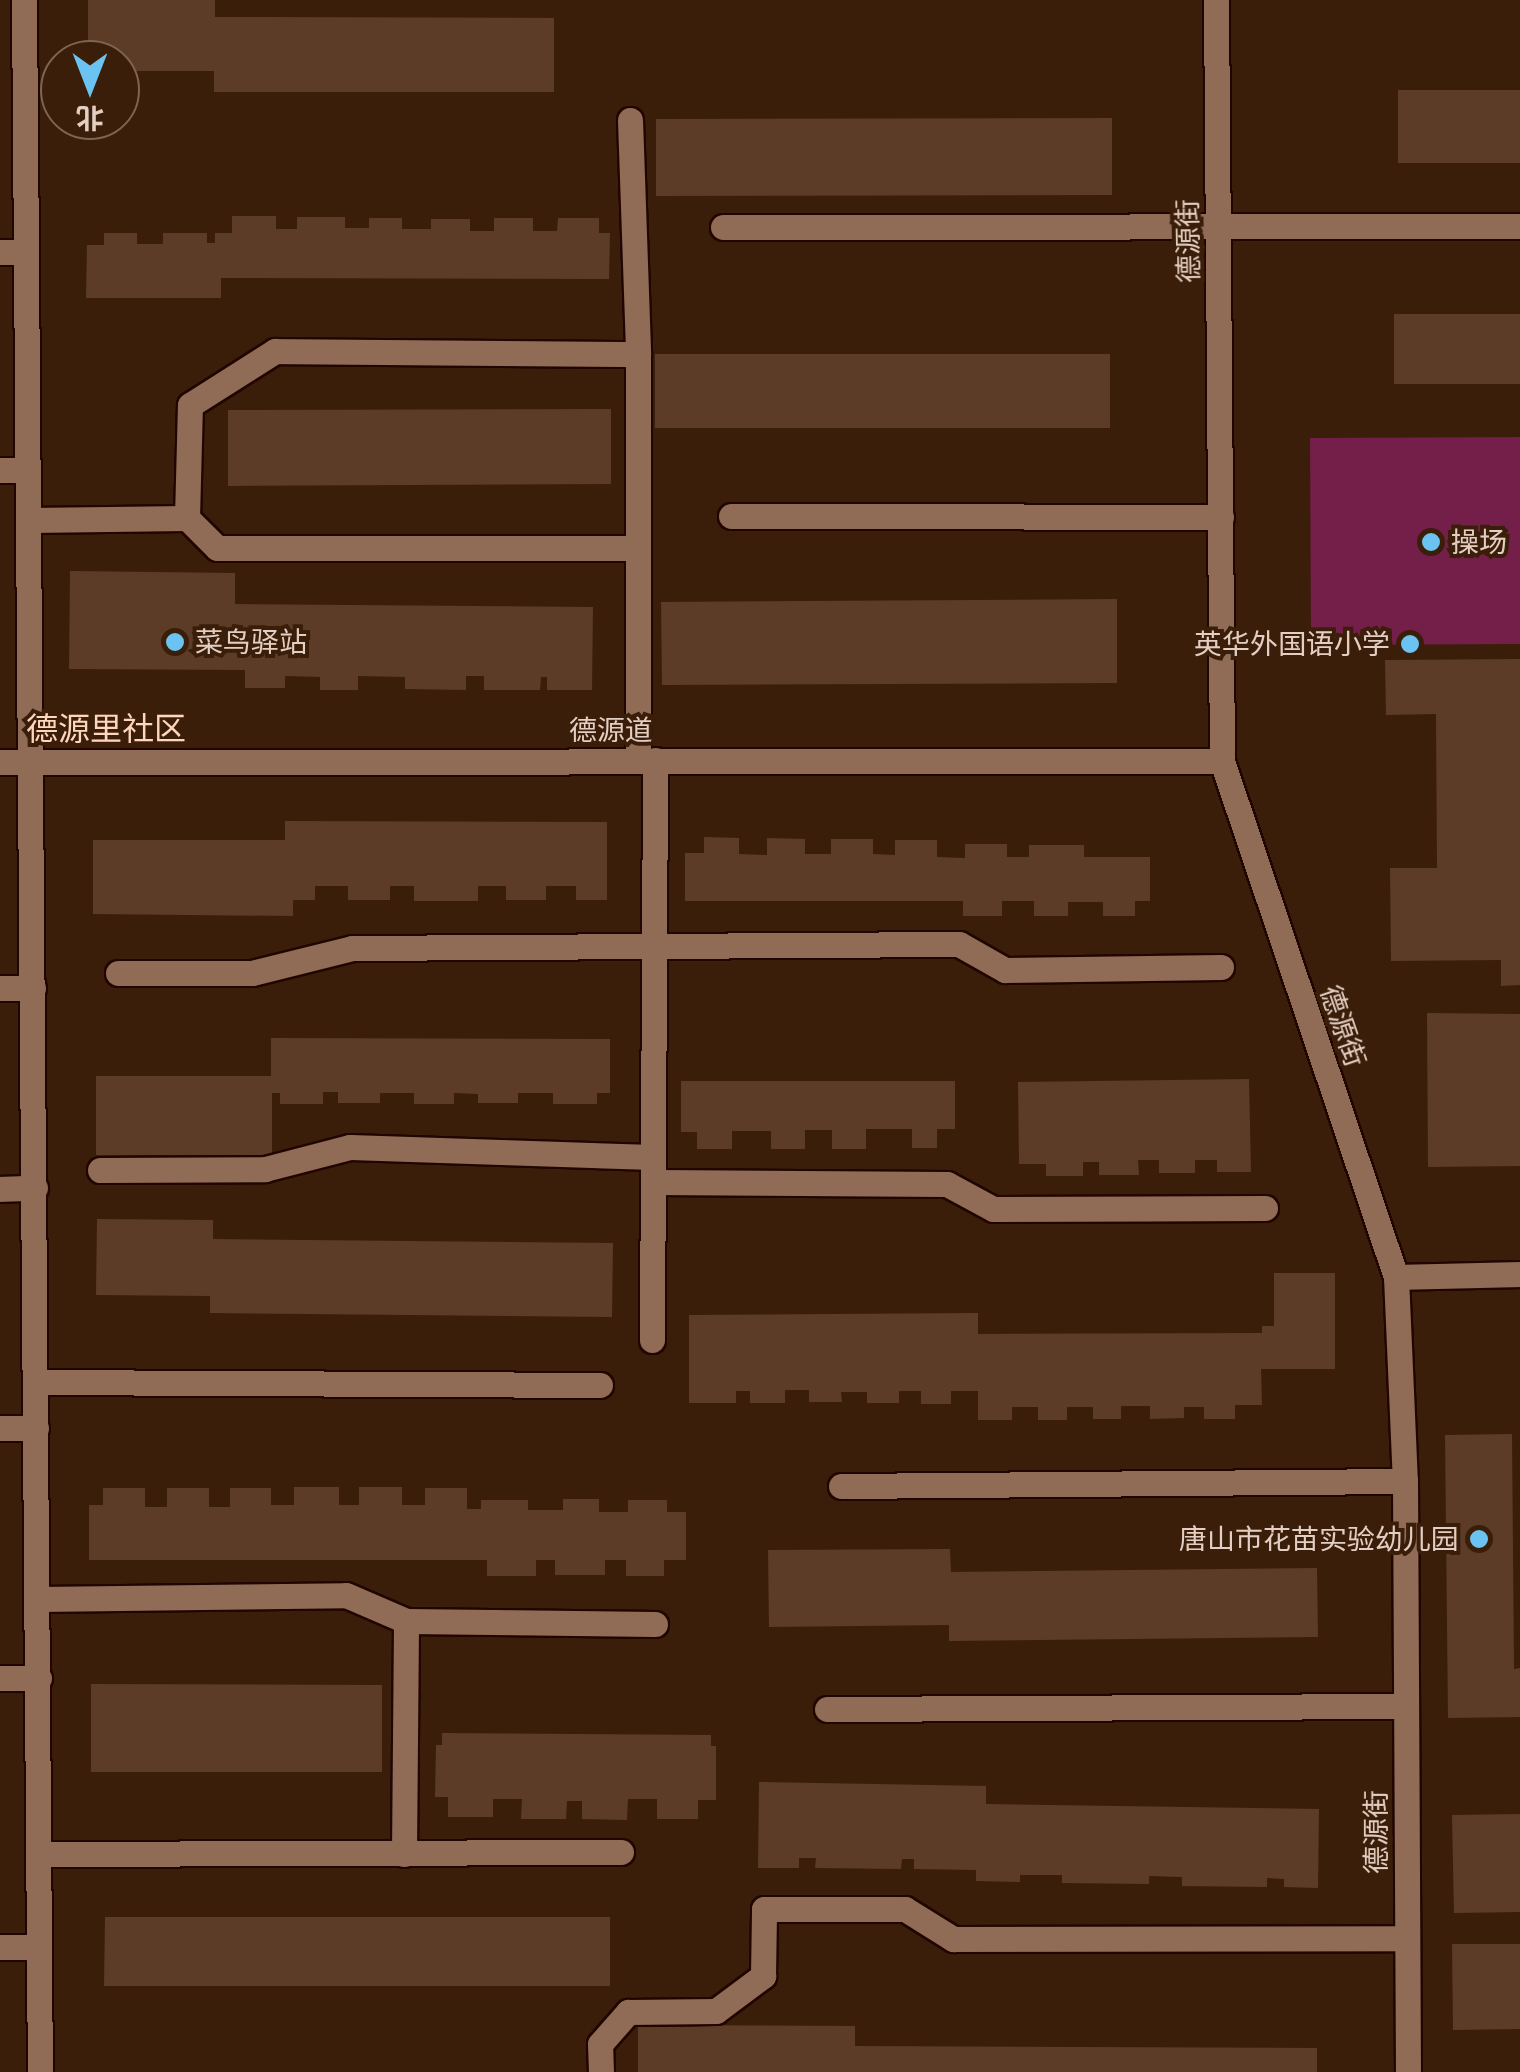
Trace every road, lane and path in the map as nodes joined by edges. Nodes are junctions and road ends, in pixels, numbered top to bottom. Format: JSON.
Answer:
{"nodes":[{"id":1,"x":24,"y":0,"type":"edge"},
{"id":2,"x":1216,"y":0,"type":"edge"},
{"id":3,"x":630,"y":120,"type":"dead end"},
{"id":4,"x":1218,"y":224,"type":"junction"},
{"id":5,"x":1520,"y":226,"type":"edge"},
{"id":6,"x":723,"y":227,"type":"dead end"},
{"id":7,"x":0,"y":252,"type":"edge"},
{"id":8,"x":26,"y":252,"type":"junction"},
{"id":9,"x":638,"y":354,"type":"junction"},
{"id":10,"x":0,"y":470,"type":"edge"},
{"id":11,"x":28,"y":470,"type":"junction"},
{"id":12,"x":731,"y":516,"type":"dead end"},
{"id":13,"x":1220,"y":517,"type":"junction"},
{"id":14,"x":187,"y":518,"type":"junction"},
{"id":15,"x":29,"y":520,"type":"junction"},
{"id":16,"x":638,"y":548,"type":"junction"},
{"id":17,"x":646,"y":760,"type":"junction"},
{"id":18,"x":1222,"y":761,"type":"junction"},
{"id":19,"x":0,"y":762,"type":"edge"},
{"id":20,"x":30,"y":762,"type":"junction"},
{"id":21,"x":656,"y":948,"type":"junction"},
{"id":22,"x":1221,"y":967,"type":"dead end"},
{"id":23,"x":118,"y":973,"type":"dead end"},
{"id":24,"x":0,"y":988,"type":"edge"},
{"id":25,"x":33,"y":988,"type":"junction"},
{"id":26,"x":652,"y":1169,"type":"junction"},
{"id":27,"x":100,"y":1170,"type":"dead end"},
{"id":28,"x":0,"y":1188,"type":"edge"},
{"id":29,"x":35,"y":1188,"type":"junction"},
{"id":30,"x":1266,"y":1208,"type":"dead end"},
{"id":31,"x":1520,"y":1274,"type":"edge"},
{"id":32,"x":1396,"y":1277,"type":"junction"},
{"id":33,"x":652,"y":1340,"type":"dead end"},
{"id":34,"x":36,"y":1382,"type":"junction"},
{"id":35,"x":600,"y":1385,"type":"dead end"},
{"id":36,"x":0,"y":1428,"type":"edge"},
{"id":37,"x":36,"y":1428,"type":"junction"},
{"id":38,"x":1405,"y":1481,"type":"junction"},
{"id":39,"x":841,"y":1486,"type":"dead end"},
{"id":40,"x":38,"y":1599,"type":"junction"},
{"id":41,"x":406,"y":1621,"type":"junction"},
{"id":42,"x":655,"y":1624,"type":"dead end"},
{"id":43,"x":0,"y":1678,"type":"edge"},
{"id":44,"x":39,"y":1678,"type":"junction"},
{"id":45,"x":1406,"y":1706,"type":"junction"},
{"id":46,"x":828,"y":1709,"type":"dead end"},
{"id":47,"x":621,"y":1852,"type":"dead end"},
{"id":48,"x":40,"y":1854,"type":"junction"},
{"id":49,"x":404,"y":1854,"type":"junction"},
{"id":50,"x":1407,"y":1938,"type":"junction"},
{"id":51,"x":39,"y":1946,"type":"junction"},
{"id":52,"x":0,"y":1947,"type":"edge"},
{"id":53,"x":40,"y":2072,"type":"edge"},
{"id":54,"x":601,"y":2072,"type":"edge"},
{"id":55,"x":1408,"y":2072,"type":"edge"}],
"edges":[{"from":1,"to":8,"type":"street"},
{"from":2,"to":4,"type":"street","name":"德源街"},
{"from":3,"to":9,"type":"street"},
{"from":4,"to":5,"type":"street"},
{"from":4,"to":6,"type":"street"},
{"from":4,"to":13,"type":"street","name":"德源街"},
{"from":7,"to":8,"type":"street"},
{"from":8,"to":11,"type":"street"},
{"from":9,"to":14,"type":"street"},
{"from":9,"to":16,"type":"street"},
{"from":10,"to":11,"type":"street"},
{"from":11,"to":15,"type":"street"},
{"from":12,"to":13,"type":"street"},
{"from":13,"to":18,"type":"street","name":"德源街"},
{"from":14,"to":15,"type":"street"},
{"from":14,"to":16,"type":"street"},
{"from":15,"to":20,"type":"street"},
{"from":16,"to":17,"type":"street"},
{"from":17,"to":18,"type":"street","name":"德源道"},
{"from":17,"to":20,"type":"street","name":"德源道"},
{"from":17,"to":21,"type":"street"},
{"from":18,"to":32,"type":"street","name":"德源街"},
{"from":19,"to":20,"type":"street","name":"德源道"},
{"from":20,"to":25,"type":"street"},
{"from":21,"to":22,"type":"street"},
{"from":21,"to":23,"type":"street"},
{"from":21,"to":26,"type":"street"},
{"from":24,"to":25,"type":"street"},
{"from":25,"to":29,"type":"street"},
{"from":26,"to":27,"type":"street"},
{"from":26,"to":30,"type":"street"},
{"from":26,"to":33,"type":"street"},
{"from":28,"to":29,"type":"street"},
{"from":29,"to":34,"type":"street"},
{"from":31,"to":32,"type":"street"},
{"from":32,"to":38,"type":"street","name":"德源街"},
{"from":34,"to":35,"type":"street"},
{"from":34,"to":37,"type":"street"},
{"from":36,"to":37,"type":"street"},
{"from":37,"to":40,"type":"street"},
{"from":38,"to":39,"type":"street"},
{"from":38,"to":45,"type":"street","name":"德源街"},
{"from":40,"to":41,"type":"street"},
{"from":40,"to":44,"type":"street"},
{"from":41,"to":42,"type":"street"},
{"from":41,"to":49,"type":"street"},
{"from":43,"to":44,"type":"street"},
{"from":44,"to":48,"type":"street"},
{"from":45,"to":46,"type":"street"},
{"from":45,"to":50,"type":"street","name":"德源街"},
{"from":47,"to":49,"type":"street"},
{"from":48,"to":49,"type":"street"},
{"from":48,"to":51,"type":"street"},
{"from":50,"to":54,"type":"street"},
{"from":50,"to":55,"type":"street","name":"德源街"},
{"from":51,"to":52,"type":"street"},
{"from":51,"to":53,"type":"street"}]}
